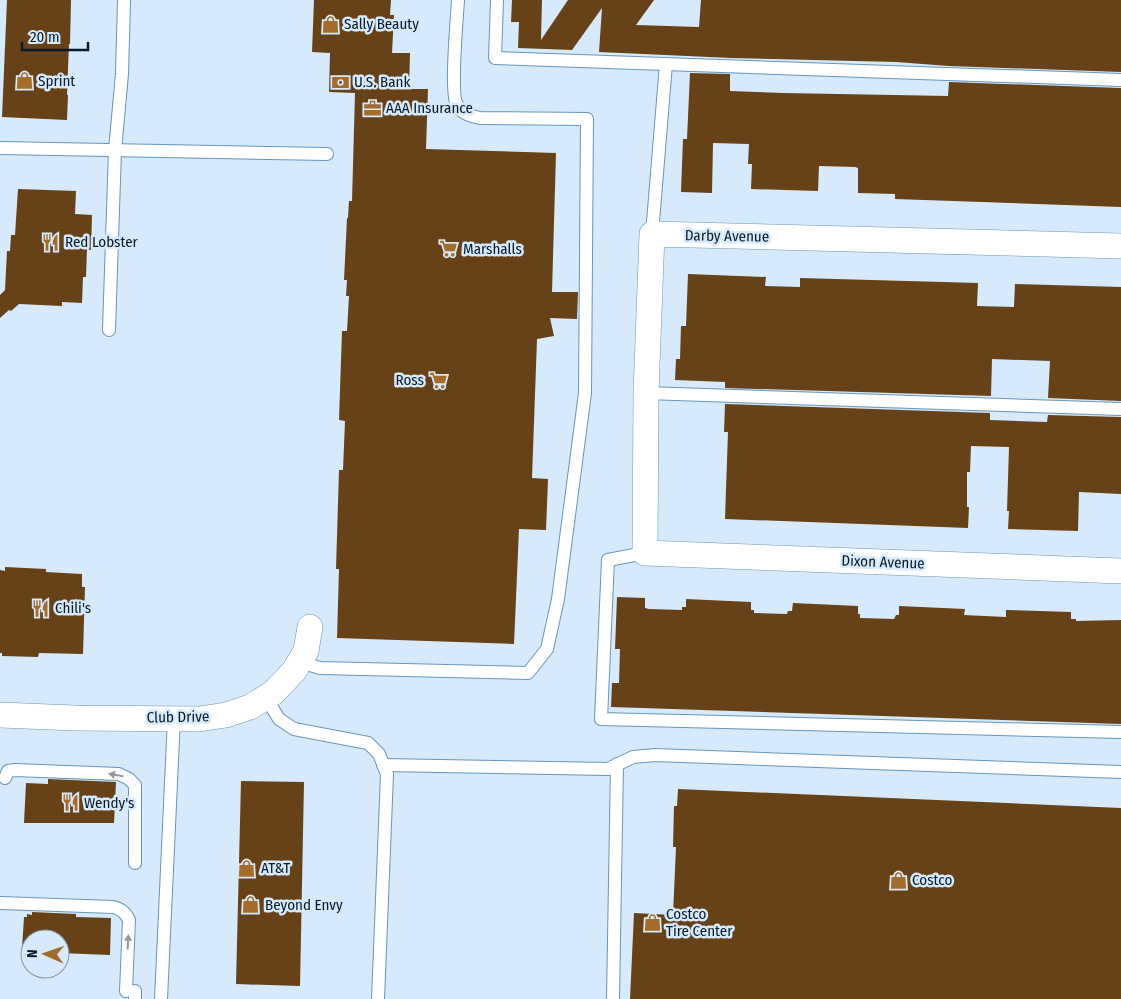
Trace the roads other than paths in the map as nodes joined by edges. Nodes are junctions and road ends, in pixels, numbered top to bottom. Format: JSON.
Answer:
{"nodes":[{"id":1,"x":124,"y":0,"type":"edge"},
{"id":2,"x":458,"y":0,"type":"edge"},
{"id":3,"x":497,"y":0,"type":"edge"},
{"id":4,"x":666,"y":64,"type":"junction"},
{"id":5,"x":1121,"y":80,"type":"edge"},
{"id":6,"x":0,"y":148,"type":"edge"},
{"id":7,"x":114,"y":150,"type":"junction"},
{"id":8,"x":327,"y":154,"type":"dead end"},
{"id":9,"x":652,"y":234,"type":"junction"},
{"id":10,"x":1121,"y":246,"type":"edge"},
{"id":11,"x":109,"y":330,"type":"dead end"},
{"id":12,"x":646,"y":393,"type":"junction"},
{"id":13,"x":1121,"y":409,"type":"edge"},
{"id":14,"x":645,"y":552,"type":"junction"},
{"id":15,"x":1121,"y":571,"type":"edge"},
{"id":16,"x":310,"y":627,"type":"dead end"},
{"id":17,"x":300,"y":662,"type":"junction"},
{"id":18,"x":265,"y":696,"type":"junction"},
{"id":19,"x":0,"y":715,"type":"edge"},
{"id":20,"x":174,"y":718,"type":"junction"},
{"id":21,"x":1121,"y":732,"type":"edge"},
{"id":22,"x":617,"y":764,"type":"junction"},
{"id":23,"x":383,"y":765,"type":"junction"},
{"id":24,"x":1121,"y":772,"type":"edge"},
{"id":25,"x":5,"y":778,"type":"dead end"},
{"id":26,"x":135,"y":864,"type":"dead end"},
{"id":27,"x":0,"y":902,"type":"edge"},
{"id":28,"x":132,"y":994,"type":"edge"},
{"id":29,"x":160,"y":999,"type":"edge"},
{"id":30,"x":378,"y":999,"type":"edge"},
{"id":31,"x":613,"y":999,"type":"edge"}],
"edges":[{"from":1,"to":7,"type":"lane"},
{"from":2,"to":17,"type":"lane"},
{"from":3,"to":4,"type":"lane"},
{"from":4,"to":5,"type":"lane"},
{"from":4,"to":9,"type":"lane"},
{"from":6,"to":7,"type":"lane"},
{"from":7,"to":8,"type":"lane"},
{"from":7,"to":11,"type":"lane"},
{"from":9,"to":10,"type":"street","name":"Darby Avenue"},
{"from":9,"to":12,"type":"street"},
{"from":12,"to":13,"type":"lane"},
{"from":12,"to":14,"type":"street"},
{"from":14,"to":15,"type":"street","name":"Dixon Avenue"},
{"from":14,"to":21,"type":"lane"},
{"from":16,"to":17,"type":"street","name":"Club Drive"},
{"from":17,"to":18,"type":"street","name":"Club Drive"},
{"from":18,"to":20,"type":"street","name":"Club Drive"},
{"from":18,"to":23,"type":"lane"},
{"from":19,"to":20,"type":"street","name":"Club Drive"},
{"from":20,"to":29,"type":"lane"},
{"from":22,"to":23,"type":"lane"},
{"from":22,"to":24,"type":"lane"},
{"from":22,"to":31,"type":"lane"},
{"from":23,"to":30,"type":"lane"},
{"from":26,"to":25,"type":"lane","one_way":true},
{"from":28,"to":27,"type":"lane","one_way":true}]}
